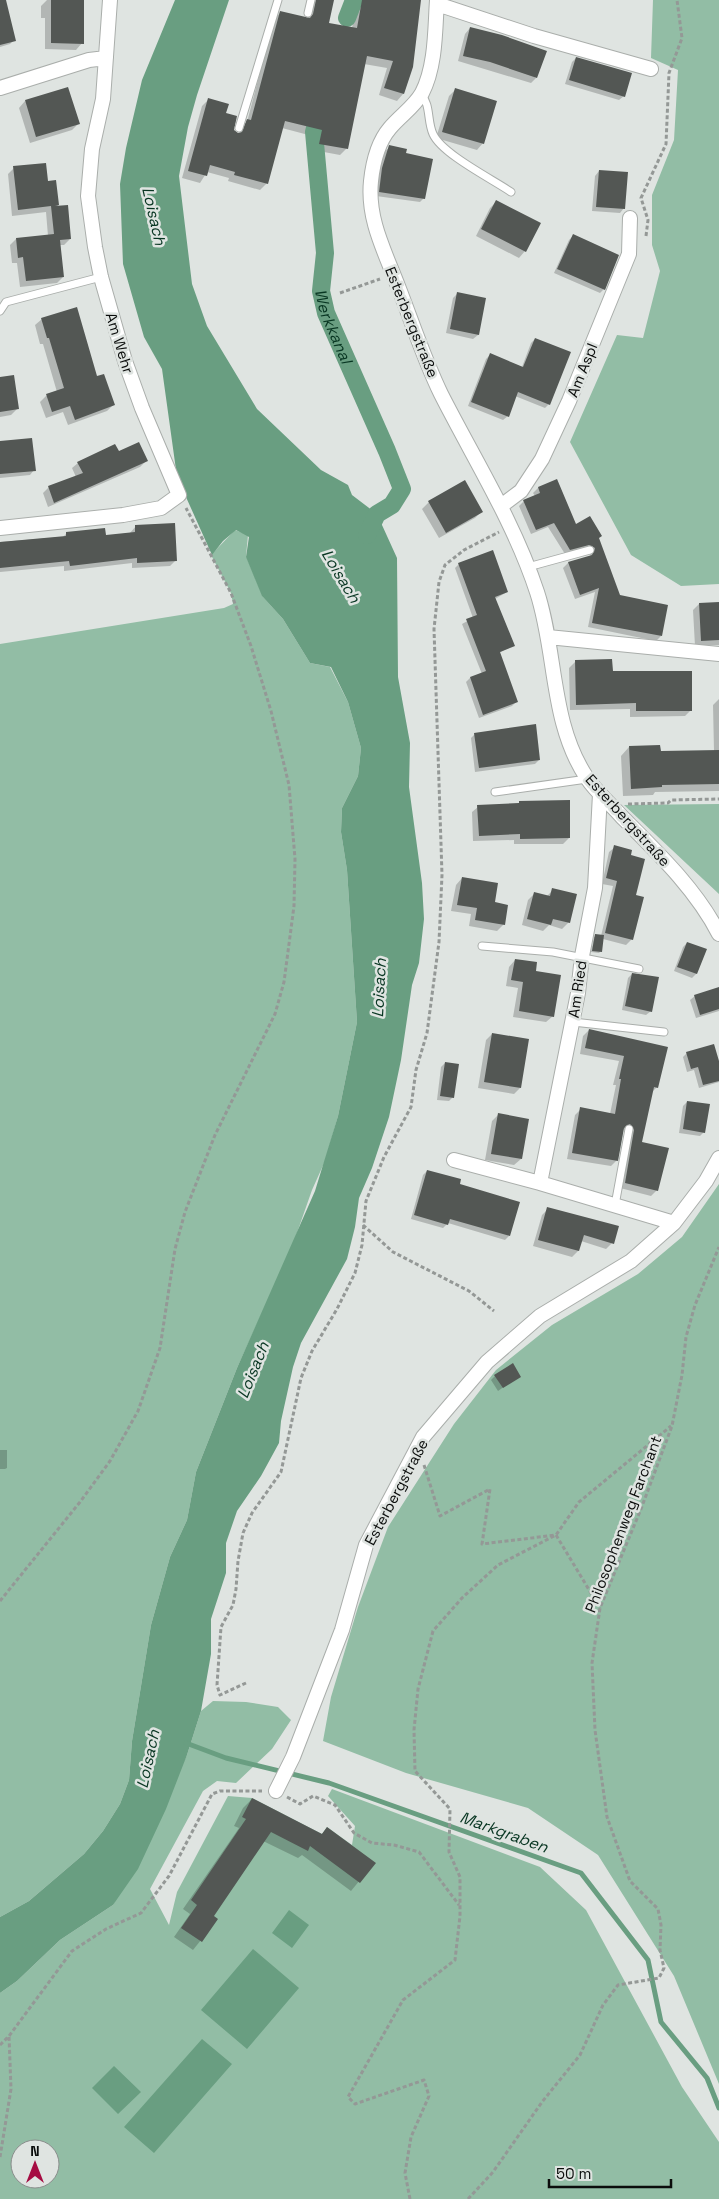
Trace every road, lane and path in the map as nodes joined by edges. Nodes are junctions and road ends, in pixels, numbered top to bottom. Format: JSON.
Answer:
{"nodes":[{"id":1,"x":110,"y":0,"type":"edge"},
{"id":2,"x":278,"y":0,"type":"edge"},
{"id":3,"x":310,"y":0,"type":"edge"},
{"id":4,"x":677,"y":0,"type":"edge"},
{"id":5,"x":437,"y":2,"type":"edge"},
{"id":6,"x":308,"y":13,"type":"dead end"},
{"id":7,"x":106,"y":58,"type":"junction"},
{"id":8,"x":651,"y":69,"type":"dead end"},
{"id":9,"x":0,"y":88,"type":"edge"},
{"id":10,"x":421,"y":94,"type":"junction"},
{"id":11,"x":239,"y":128,"type":"dead end"},
{"id":12,"x":511,"y":192,"type":"dead end"},
{"id":13,"x":630,"y":218,"type":"dead end"},
{"id":14,"x":630,"y":245,"type":"junction"},
{"id":15,"x":394,"y":274,"type":"junction"},
{"id":16,"x":101,"y":277,"type":"junction"},
{"id":17,"x":340,"y":293,"type":"dead end"},
{"id":18,"x":0,"y":311,"type":"edge"},
{"id":19,"x":179,"y":495,"type":"junction"},
{"id":20,"x":501,"y":506,"type":"junction"},
{"id":21,"x":510,"y":526,"type":"junction"},
{"id":22,"x":0,"y":528,"type":"edge"},
{"id":23,"x":590,"y":550,"type":"dead end"},
{"id":24,"x":528,"y":567,"type":"junction"},
{"id":25,"x":548,"y":637,"type":"junction"},
{"id":26,"x":719,"y":654,"type":"edge"},
{"id":27,"x":587,"y":779,"type":"junction"},
{"id":28,"x":495,"y":792,"type":"dead end"},
{"id":29,"x":719,"y":798,"type":"edge"},
{"id":30,"x":605,"y":799,"type":"junction"},
{"id":31,"x":719,"y":934,"type":"edge"},
{"id":32,"x":482,"y":946,"type":"dead end"},
{"id":33,"x":582,"y":956,"type":"junction"},
{"id":34,"x":639,"y":969,"type":"dead end"},
{"id":35,"x":572,"y":1022,"type":"junction"},
{"id":36,"x":664,"y":1032,"type":"dead end"},
{"id":37,"x":629,"y":1128,"type":"dead end"},
{"id":38,"x":719,"y":1158,"type":"edge"},
{"id":39,"x":454,"y":1160,"type":"dead end"},
{"id":40,"x":540,"y":1183,"type":"junction"},
{"id":41,"x":615,"y":1205,"type":"junction"},
{"id":42,"x":674,"y":1223,"type":"junction"},
{"id":43,"x":363,"y":1225,"type":"junction"},
{"id":44,"x":719,"y":1247,"type":"edge"},
{"id":45,"x":494,"y":1311,"type":"dead end"},
{"id":46,"x":672,"y":1426,"type":"junction"},
{"id":47,"x":410,"y":1463,"type":"junction"},
{"id":48,"x":556,"y":1535,"type":"junction"},
{"id":49,"x":0,"y":1601,"type":"edge"},
{"id":50,"x":600,"y":1608,"type":"junction"},
{"id":51,"x":246,"y":1683,"type":"dead end"},
{"id":52,"x":276,"y":1791,"type":"junction"},
{"id":53,"x":459,"y":1905,"type":"junction"},
{"id":54,"x":9,"y":2036,"type":"junction"},
{"id":55,"x":0,"y":2044,"type":"edge"},
{"id":56,"x":0,"y":2156,"type":"edge"},
{"id":57,"x":410,"y":2199,"type":"edge"},
{"id":58,"x":468,"y":2199,"type":"edge"}],
"edges":[{"from":1,"to":7,"type":"street","name":"Am Wehr"},
{"from":2,"to":11,"type":"lane"},
{"from":3,"to":6,"type":"lane"},
{"from":4,"to":14,"type":"path"},
{"from":5,"to":8,"type":"street","name":"Esterbergstraße"},
{"from":5,"to":10,"type":"street","name":"Esterbergstraße"},
{"from":7,"to":9,"type":"street"},
{"from":7,"to":16,"type":"street","name":"Am Wehr"},
{"from":10,"to":12,"type":"lane"},
{"from":10,"to":15,"type":"street","name":"Esterbergstraße"},
{"from":13,"to":14,"type":"street","name":"Am Aspl"},
{"from":14,"to":20,"type":"street","name":"Am Aspl"},
{"from":15,"to":17,"type":"path"},
{"from":15,"to":20,"type":"street","name":"Esterbergstraße"},
{"from":16,"to":18,"type":"lane"},
{"from":16,"to":19,"type":"street","name":"Am Wehr"},
{"from":19,"to":22,"type":"street"},
{"from":19,"to":49,"type":"path"},
{"from":20,"to":21,"type":"street","name":"Esterbergstraße"},
{"from":21,"to":24,"type":"street","name":"Esterbergstraße"},
{"from":21,"to":43,"type":"path"},
{"from":23,"to":24,"type":"lane"},
{"from":24,"to":25,"type":"street","name":"Esterbergstraße"},
{"from":25,"to":26,"type":"street"},
{"from":25,"to":27,"type":"street","name":"Esterbergstraße"},
{"from":27,"to":28,"type":"lane"},
{"from":27,"to":30,"type":"street","name":"Esterbergstraße"},
{"from":29,"to":30,"type":"path"},
{"from":30,"to":31,"type":"street","name":"Esterbergstraße"},
{"from":30,"to":33,"type":"street","name":"Am Ried"},
{"from":32,"to":33,"type":"lane"},
{"from":33,"to":34,"type":"lane"},
{"from":33,"to":35,"type":"street","name":"Am Ried"},
{"from":35,"to":36,"type":"lane"},
{"from":35,"to":40,"type":"street","name":"Am Ried"},
{"from":37,"to":41,"type":"lane"},
{"from":38,"to":42,"type":"street","name":"Esterbergstraße"},
{"from":39,"to":40,"type":"street"},
{"from":40,"to":41,"type":"street"},
{"from":41,"to":42,"type":"street"},
{"from":42,"to":47,"type":"street","name":"Esterbergstraße"},
{"from":43,"to":45,"type":"path"},
{"from":43,"to":51,"type":"path"},
{"from":44,"to":46,"type":"path","name":"Philosophenweg Farchant"},
{"from":46,"to":48,"type":"path"},
{"from":46,"to":50,"type":"path","name":"Philosophenweg Farchant"},
{"from":47,"to":48,"type":"path"},
{"from":47,"to":52,"type":"street","name":"Esterbergstraße"},
{"from":48,"to":50,"type":"path"},
{"from":48,"to":53,"type":"path"},
{"from":50,"to":58,"type":"path","name":"Philosophenweg Farchant"},
{"from":52,"to":53,"type":"path"},
{"from":52,"to":54,"type":"path"},
{"from":53,"to":57,"type":"path"},
{"from":54,"to":55,"type":"path"},
{"from":54,"to":56,"type":"path"}]}
